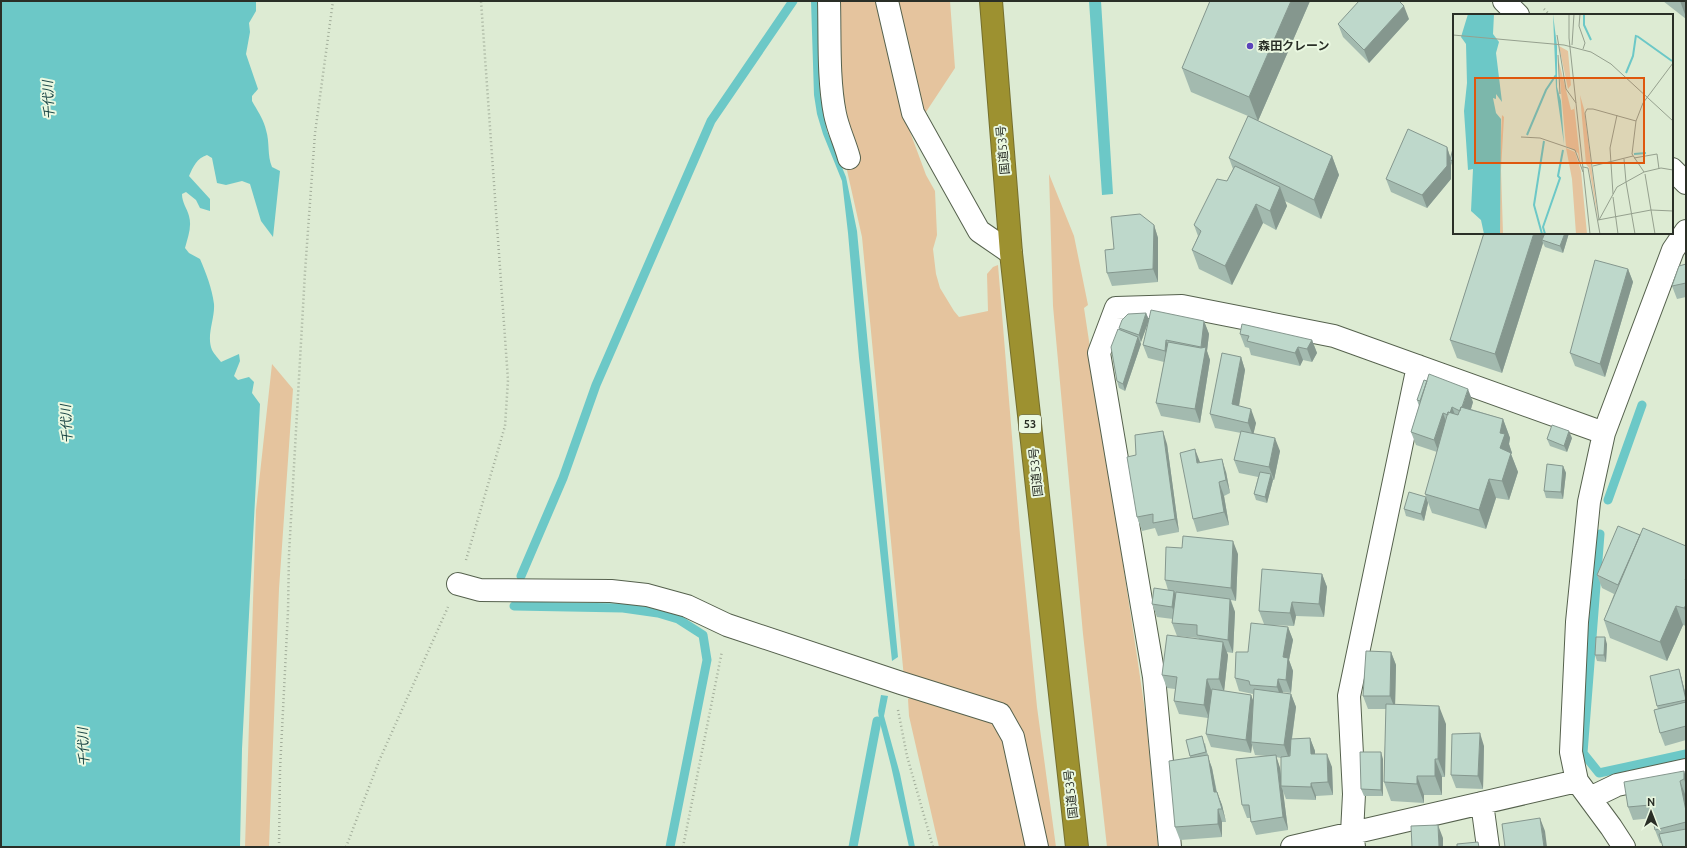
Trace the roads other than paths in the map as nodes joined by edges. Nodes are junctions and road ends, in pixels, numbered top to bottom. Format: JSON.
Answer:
{"nodes":[{"id":1,"x":829,"y":1,"type":"edge"},
{"id":2,"x":887,"y":1,"type":"edge"},
{"id":3,"x":991,"y":1,"type":"edge"},
{"id":4,"x":1504,"y":1,"type":"edge"},
{"id":5,"x":1517,"y":14,"type":"edge"},
{"id":6,"x":849,"y":158,"type":"dead end"},
{"id":7,"x":1673,"y":170,"type":"edge"},
{"id":8,"x":1686,"y":183,"type":"edge"},
{"id":9,"x":1686,"y":231,"type":"edge"},
{"id":10,"x":1011,"y":252,"type":"junction"},
{"id":11,"x":1418,"y":366,"type":"junction"},
{"id":12,"x":1604,"y":433,"type":"junction"},
{"id":13,"x":458,"y":584,"type":"road end"},
{"id":14,"x":1686,"y":770,"type":"edge"},
{"id":15,"x":1577,"y":781,"type":"junction"},
{"id":16,"x":1590,"y":798,"type":"junction"},
{"id":17,"x":1482,"y":803,"type":"junction"},
{"id":18,"x":1353,"y":840,"type":"edge"},
{"id":19,"x":1037,"y":847,"type":"edge"},
{"id":20,"x":1077,"y":847,"type":"edge"},
{"id":21,"x":1170,"y":847,"type":"edge"},
{"id":22,"x":1292,"y":847,"type":"edge"},
{"id":23,"x":1488,"y":847,"type":"edge"},
{"id":24,"x":1624,"y":847,"type":"edge"}],
"edges":[{"from":1,"to":6,"type":"street"},
{"from":2,"to":10,"type":"street"},
{"from":3,"to":10,"type":"highway","name":"国道53号","number":"53"},
{"from":4,"to":5,"type":"street"},
{"from":7,"to":8,"type":"street"},
{"from":9,"to":12,"type":"street"},
{"from":10,"to":20,"type":"highway","name":"国道53号","number":"53"},
{"from":11,"to":12,"type":"street"},
{"from":11,"to":18,"type":"street"},
{"from":11,"to":21,"type":"street"},
{"from":12,"to":15,"type":"street"},
{"from":13,"to":19,"type":"street"},
{"from":14,"to":16,"type":"street"},
{"from":15,"to":16,"type":"street"},
{"from":15,"to":17,"type":"street"},
{"from":16,"to":24,"type":"street"},
{"from":17,"to":18,"type":"street"},
{"from":17,"to":23,"type":"street"},
{"from":18,"to":22,"type":"street"}]}
